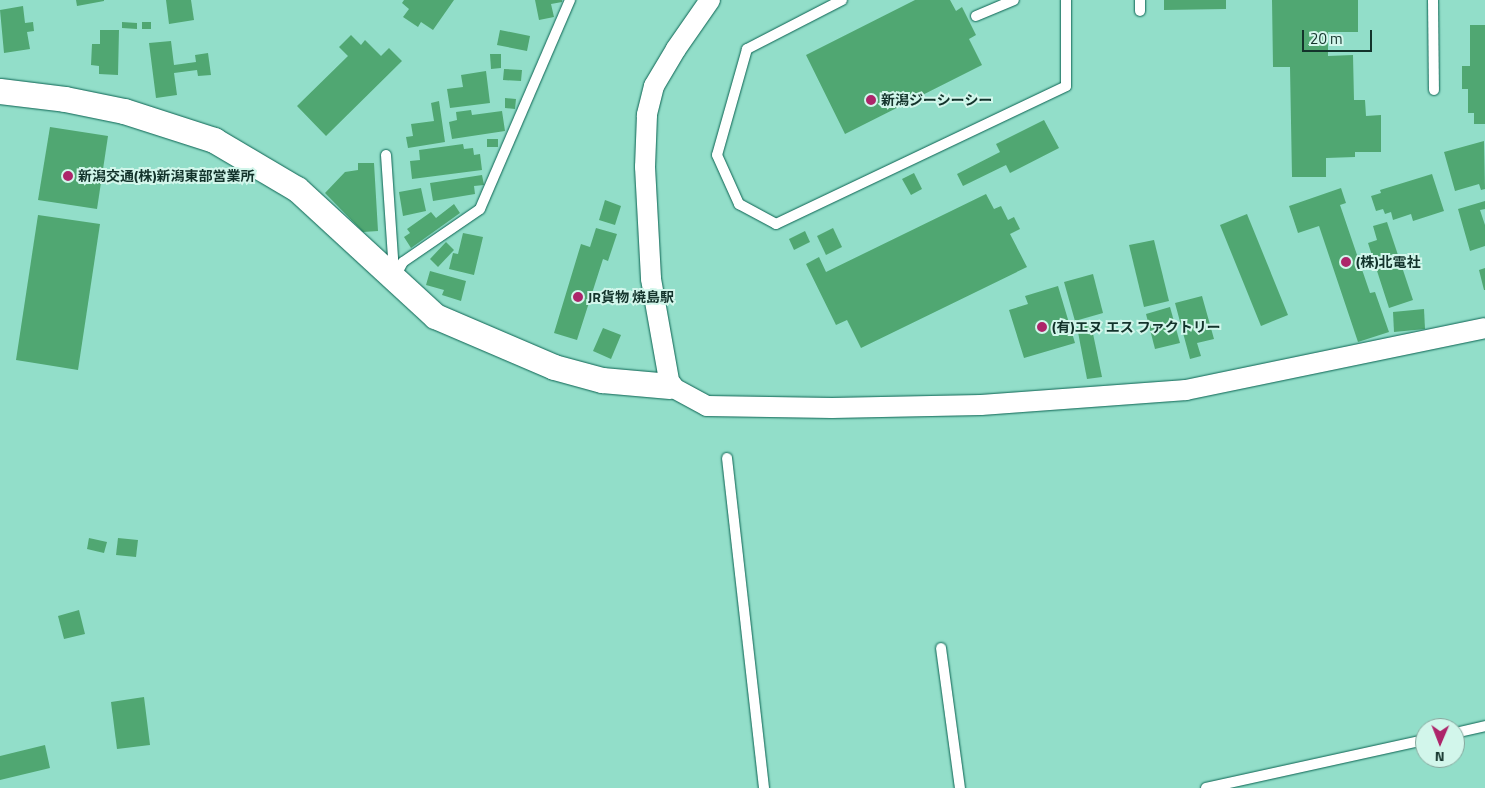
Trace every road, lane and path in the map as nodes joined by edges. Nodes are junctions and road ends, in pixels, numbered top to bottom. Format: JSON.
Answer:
{"nodes":[{"id":1,"x":570,"y":0,"type":"edge"},
{"id":2,"x":710,"y":0,"type":"edge"},
{"id":3,"x":842,"y":0,"type":"edge"},
{"id":4,"x":1014,"y":0,"type":"edge"},
{"id":5,"x":1066,"y":0,"type":"edge"},
{"id":6,"x":1140,"y":0,"type":"edge"},
{"id":7,"x":1434,"y":0,"type":"edge"},
{"id":8,"x":1140,"y":12,"type":"dead end"},
{"id":9,"x":976,"y":16,"type":"dead end"},
{"id":10,"x":1434,"y":90,"type":"dead end"},
{"id":11,"x":0,"y":91,"type":"edge"},
{"id":12,"x":386,"y":155,"type":"dead end"},
{"id":13,"x":394,"y":278,"type":"junction"},
{"id":14,"x":1485,"y":328,"type":"edge"},
{"id":15,"x":670,"y":386,"type":"junction"},
{"id":16,"x":727,"y":458,"type":"dead end"},
{"id":17,"x":941,"y":648,"type":"dead end"},
{"id":18,"x":1485,"y":726,"type":"edge"},
{"id":19,"x":1465,"y":731,"type":"edge"},
{"id":20,"x":1415,"y":742,"type":"edge"},
{"id":21,"x":764,"y":788,"type":"edge"},
{"id":22,"x":960,"y":788,"type":"edge"},
{"id":23,"x":1206,"y":788,"type":"edge"}],
"edges":[{"from":1,"to":13,"type":"lane"},
{"from":2,"to":15,"type":"street"},
{"from":3,"to":5,"type":"lane"},
{"from":4,"to":9,"type":"lane"},
{"from":6,"to":8,"type":"lane"},
{"from":7,"to":10,"type":"lane"},
{"from":11,"to":13,"type":"street"},
{"from":12,"to":13,"type":"lane"},
{"from":13,"to":15,"type":"street"},
{"from":14,"to":15,"type":"street"},
{"from":16,"to":21,"type":"lane"},
{"from":17,"to":22,"type":"lane"},
{"from":18,"to":19,"type":"lane"},
{"from":20,"to":23,"type":"lane"}]}
